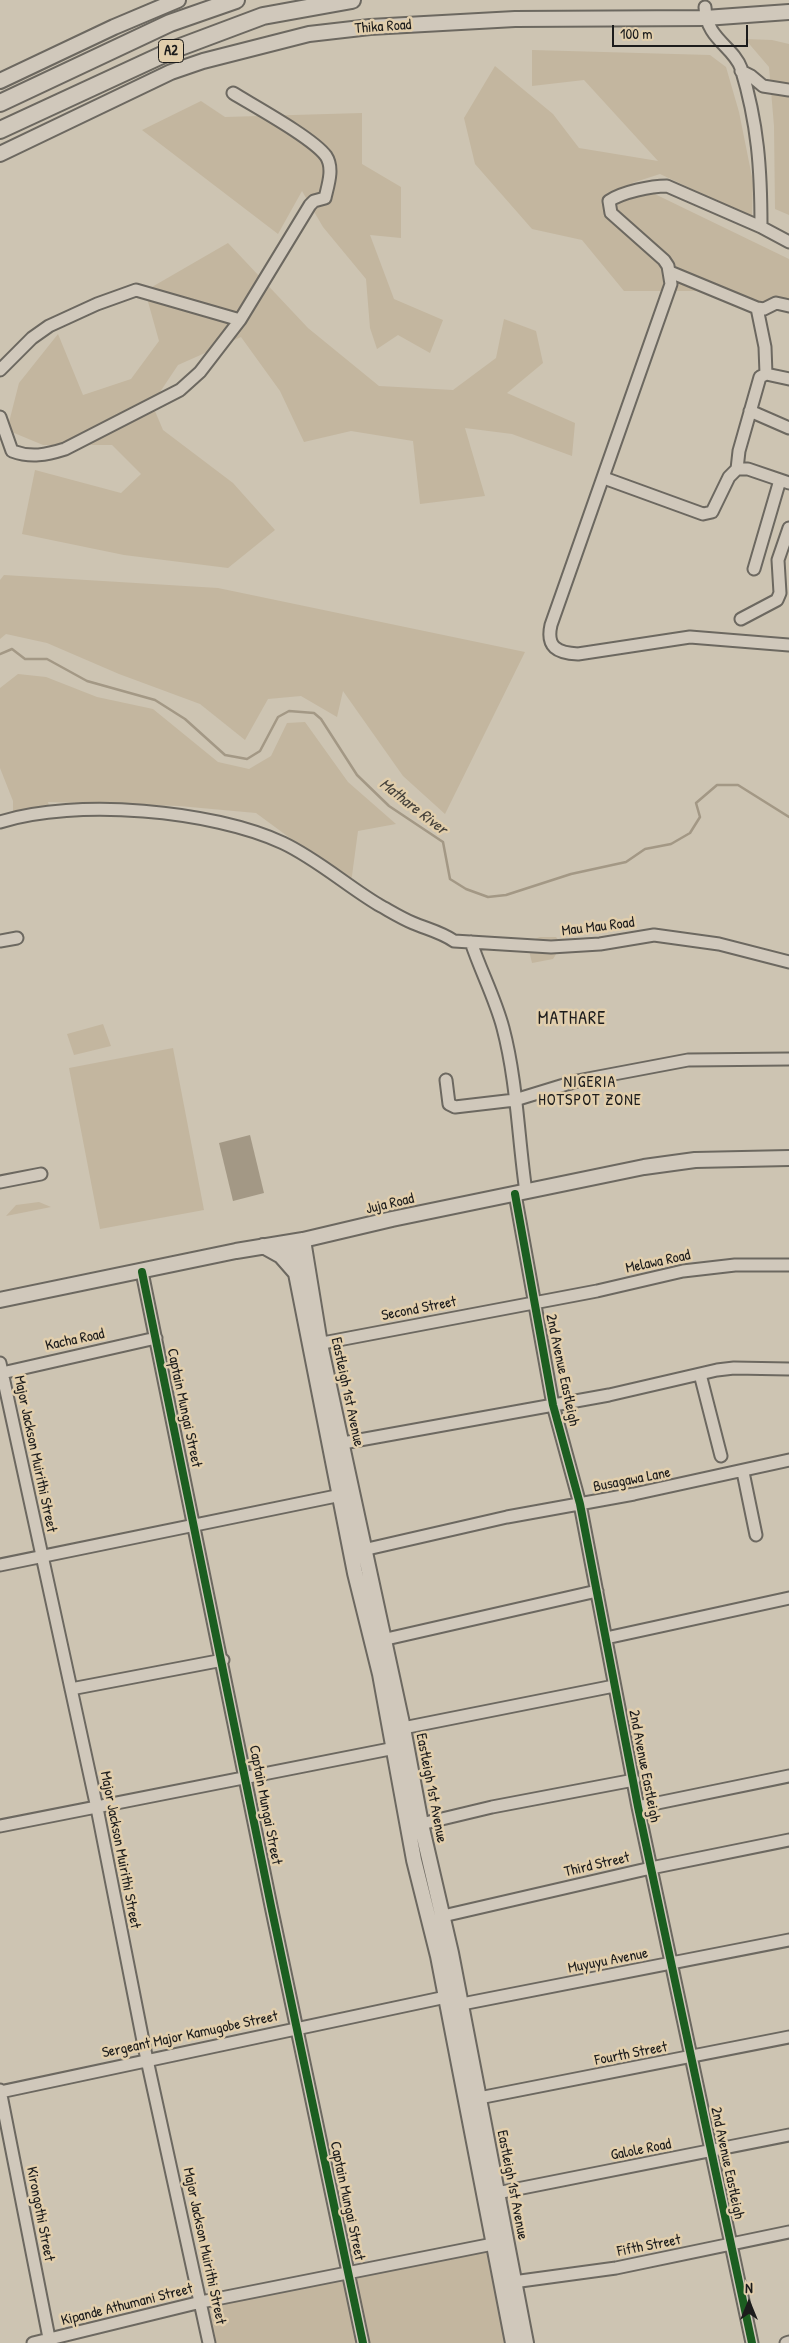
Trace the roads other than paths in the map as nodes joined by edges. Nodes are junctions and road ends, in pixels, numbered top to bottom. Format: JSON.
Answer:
{"nodes":[{"id":1,"x":178,"y":0,"type":"edge"},
{"id":2,"x":236,"y":0,"type":"edge"},
{"id":3,"x":352,"y":0,"type":"edge"},
{"id":4,"x":784,"y":12,"type":"edge"},
{"id":5,"x":705,"y":13,"type":"junction"},
{"id":6,"x":741,"y":71,"type":"junction"},
{"id":7,"x":0,"y":81,"type":"edge"},
{"id":8,"x":789,"y":90,"type":"edge"},
{"id":9,"x":233,"y":93,"type":"dead end"},
{"id":10,"x":0,"y":103,"type":"edge"},
{"id":11,"x":0,"y":130,"type":"edge"},
{"id":12,"x":0,"y":154,"type":"edge"},
{"id":13,"x":761,"y":227,"type":"junction"},
{"id":14,"x":789,"y":242,"type":"edge"},
{"id":15,"x":670,"y":272,"type":"junction"},
{"id":16,"x":789,"y":306,"type":"edge"},
{"id":17,"x":757,"y":308,"type":"junction"},
{"id":18,"x":240,"y":320,"type":"junction"},
{"id":19,"x":0,"y":370,"type":"edge"},
{"id":20,"x":766,"y":374,"type":"junction"},
{"id":21,"x":0,"y":376,"type":"edge"},
{"id":22,"x":789,"y":379,"type":"edge"},
{"id":23,"x":750,"y":411,"type":"junction"},
{"id":24,"x":0,"y":417,"type":"edge"},
{"id":25,"x":789,"y":428,"type":"edge"},
{"id":26,"x":736,"y":469,"type":"junction"},
{"id":27,"x":604,"y":478,"type":"junction"},
{"id":28,"x":784,"y":481,"type":"edge"},
{"id":29,"x":789,"y":528,"type":"edge"},
{"id":30,"x":754,"y":569,"type":"dead end"},
{"id":31,"x":741,"y":619,"type":"dead end"},
{"id":32,"x":789,"y":645,"type":"edge"},
{"id":33,"x":0,"y":822,"type":"edge"},
{"id":34,"x":17,"y":938,"type":"dead end"},
{"id":35,"x":0,"y":941,"type":"edge"},
{"id":36,"x":471,"y":942,"type":"junction"},
{"id":37,"x":789,"y":962,"type":"edge"},
{"id":38,"x":789,"y":1059,"type":"edge"},
{"id":39,"x":446,"y":1080,"type":"dead end"},
{"id":40,"x":515,"y":1100,"type":"junction"},
{"id":41,"x":789,"y":1158,"type":"edge"},
{"id":42,"x":41,"y":1174,"type":"dead end"},
{"id":43,"x":0,"y":1182,"type":"edge"},
{"id":44,"x":520,"y":1193,"type":"junction"},
{"id":45,"x":341,"y":1232,"type":"junction"},
{"id":46,"x":296,"y":1242,"type":"junction"},
{"id":47,"x":263,"y":1246,"type":"junction"},
{"id":48,"x":789,"y":1265,"type":"edge"},
{"id":49,"x":301,"y":1271,"type":"junction"},
{"id":50,"x":142,"y":1272,"type":"junction"},
{"id":51,"x":0,"y":1300,"type":"edge"},
{"id":52,"x":534,"y":1302,"type":"junction"},
{"id":53,"x":156,"y":1338,"type":"junction"},
{"id":54,"x":315,"y":1345,"type":"junction"},
{"id":55,"x":1,"y":1368,"type":"edge"},
{"id":56,"x":789,"y":1369,"type":"edge"},
{"id":57,"x":700,"y":1374,"type":"junction"},
{"id":58,"x":553,"y":1404,"type":"junction"},
{"id":59,"x":343,"y":1443,"type":"junction"},
{"id":60,"x":721,"y":1456,"type":"dead end"},
{"id":61,"x":789,"y":1460,"type":"edge"},
{"id":62,"x":743,"y":1472,"type":"junction"},
{"id":63,"x":345,"y":1494,"type":"junction"},
{"id":64,"x":580,"y":1504,"type":"junction"},
{"id":65,"x":194,"y":1526,"type":"junction"},
{"id":66,"x":756,"y":1535,"type":"dead end"},
{"id":67,"x":363,"y":1550,"type":"junction"},
{"id":68,"x":41,"y":1556,"type":"junction"},
{"id":69,"x":0,"y":1565,"type":"edge"},
{"id":70,"x":597,"y":1591,"type":"junction"},
{"id":71,"x":789,"y":1598,"type":"edge"},
{"id":72,"x":606,"y":1638,"type":"junction"},
{"id":73,"x":382,"y":1640,"type":"junction"},
{"id":74,"x":222,"y":1660,"type":"junction"},
{"id":75,"x":614,"y":1686,"type":"junction"},
{"id":76,"x":71,"y":1689,"type":"junction"},
{"id":77,"x":403,"y":1728,"type":"junction"},
{"id":78,"x":395,"y":1748,"type":"junction"},
{"id":79,"x":789,"y":1776,"type":"edge"},
{"id":80,"x":246,"y":1778,"type":"junction"},
{"id":81,"x":634,"y":1780,"type":"junction"},
{"id":82,"x":638,"y":1807,"type":"junction"},
{"id":83,"x":97,"y":1808,"type":"junction"},
{"id":84,"x":421,"y":1824,"type":"junction"},
{"id":85,"x":0,"y":1826,"type":"edge"},
{"id":86,"x":789,"y":1840,"type":"edge"},
{"id":87,"x":651,"y":1868,"type":"junction"},
{"id":88,"x":442,"y":1916,"type":"junction"},
{"id":89,"x":789,"y":1940,"type":"edge"},
{"id":90,"x":672,"y":1964,"type":"junction"},
{"id":91,"x":446,"y":1996,"type":"junction"},
{"id":92,"x":462,"y":2004,"type":"junction"},
{"id":93,"x":297,"y":2027,"type":"junction"},
{"id":94,"x":789,"y":2037,"type":"edge"},
{"id":95,"x":690,"y":2057,"type":"junction"},
{"id":96,"x":147,"y":2060,"type":"junction"},
{"id":97,"x":0,"y":2091,"type":"edge"},
{"id":98,"x":479,"y":2098,"type":"junction"},
{"id":99,"x":789,"y":2136,"type":"edge"},
{"id":100,"x":710,"y":2152,"type":"junction"},
{"id":101,"x":497,"y":2193,"type":"junction"},
{"id":102,"x":789,"y":2232,"type":"edge"},
{"id":103,"x":493,"y":2244,"type":"junction"},
{"id":104,"x":730,"y":2245,"type":"junction"},
{"id":105,"x":349,"y":2273,"type":"junction"},
{"id":106,"x":513,"y":2282,"type":"junction"},
{"id":107,"x":201,"y":2302,"type":"junction"},
{"id":108,"x":50,"y":2341,"type":"edge"},
{"id":109,"x":33,"y":2343,"type":"edge"},
{"id":110,"x":209,"y":2343,"type":"edge"},
{"id":111,"x":363,"y":2343,"type":"edge"},
{"id":112,"x":513,"y":2343,"type":"edge"},
{"id":113,"x":526,"y":2343,"type":"edge"},
{"id":114,"x":752,"y":2343,"type":"edge"}],
"edges":[{"from":1,"to":7,"type":"main road"},
{"from":2,"to":10,"type":"highway","number":"A2"},
{"from":3,"to":11,"type":"highway","name":"Thika Road","number":"A2"},
{"from":4,"to":5,"type":"main road","name":"Thika Road"},
{"from":5,"to":6,"type":"street"},
{"from":5,"to":12,"type":"main road","name":"Thika Road"},
{"from":6,"to":8,"type":"street"},
{"from":6,"to":13,"type":"street"},
{"from":9,"to":18,"type":"street"},
{"from":13,"to":14,"type":"street"},
{"from":13,"to":15,"type":"street"},
{"from":15,"to":17,"type":"street"},
{"from":15,"to":27,"type":"street"},
{"from":16,"to":17,"type":"street"},
{"from":17,"to":20,"type":"street"},
{"from":18,"to":19,"type":"street"},
{"from":18,"to":24,"type":"street"},
{"from":19,"to":21,"type":"street"},
{"from":20,"to":22,"type":"street"},
{"from":20,"to":23,"type":"street"},
{"from":23,"to":25,"type":"street"},
{"from":23,"to":26,"type":"street"},
{"from":26,"to":27,"type":"street"},
{"from":26,"to":28,"type":"street"},
{"from":27,"to":32,"type":"street"},
{"from":28,"to":30,"type":"street"},
{"from":29,"to":31,"type":"street"},
{"from":33,"to":36,"type":"street","name":"Mau Mau Road"},
{"from":34,"to":35,"type":"street"},
{"from":36,"to":37,"type":"street","name":"Mau Mau Road"},
{"from":36,"to":40,"type":"street","name":"2nd Avenue Eastleigh"},
{"from":38,"to":40,"type":"street"},
{"from":39,"to":40,"type":"street"},
{"from":40,"to":44,"type":"street","name":"2nd Avenue Eastleigh"},
{"from":41,"to":44,"type":"main road","name":"Juja Road"},
{"from":42,"to":43,"type":"street"},
{"from":44,"to":45,"type":"main road","name":"Juja Road"},
{"from":44,"to":52,"type":"street","name":"2nd Avenue Eastleigh"},
{"from":45,"to":46,"type":"main road","name":"Juja Road"},
{"from":45,"to":49,"type":"main road"},
{"from":46,"to":47,"type":"main road","name":"Juja Road"},
{"from":46,"to":49,"type":"main road","name":"Eastleigh 1st Avenue"},
{"from":47,"to":49,"type":"main road"},
{"from":47,"to":50,"type":"main road","name":"Juja Road"},
{"from":48,"to":52,"type":"street","name":"Melawa Road"},
{"from":49,"to":54,"type":"main road","name":"Eastleigh 1st Avenue"},
{"from":50,"to":51,"type":"main road","name":"Juja Road"},
{"from":50,"to":53,"type":"street","name":"Captain Mungai Street"},
{"from":52,"to":54,"type":"street","name":"Second Street"},
{"from":52,"to":58,"type":"street","name":"2nd Avenue Eastleigh"},
{"from":53,"to":55,"type":"street","name":"Kacha Road"},
{"from":53,"to":65,"type":"street","name":"Captain Mungai Street"},
{"from":54,"to":59,"type":"main road","name":"Eastleigh 1st Avenue"},
{"from":54,"to":63,"type":"main road","name":"Eastleigh 1st Avenue"},
{"from":55,"to":68,"type":"street","name":"Major Jackson Muirithi Street"},
{"from":56,"to":57,"type":"street"},
{"from":57,"to":58,"type":"street"},
{"from":57,"to":60,"type":"street"},
{"from":58,"to":59,"type":"street"},
{"from":58,"to":64,"type":"street","name":"2nd Avenue Eastleigh"},
{"from":59,"to":63,"type":"main road","name":"Eastleigh 1st Avenue"},
{"from":61,"to":62,"type":"street","name":"Busagawa Lane"},
{"from":62,"to":64,"type":"street","name":"Busagawa Lane"},
{"from":62,"to":66,"type":"street"},
{"from":63,"to":65,"type":"street"},
{"from":63,"to":67,"type":"main road","name":"Eastleigh 1st Avenue"},
{"from":63,"to":78,"type":"main road","name":"Eastleigh 1st Avenue"},
{"from":64,"to":67,"type":"street","name":"Busagawa Lane"},
{"from":64,"to":70,"type":"street","name":"2nd Avenue Eastleigh"},
{"from":65,"to":68,"type":"street"},
{"from":65,"to":74,"type":"street","name":"Captain Mungai Street"},
{"from":67,"to":73,"type":"main road","name":"Eastleigh 1st Avenue"},
{"from":68,"to":69,"type":"street"},
{"from":68,"to":76,"type":"street","name":"Major Jackson Muirithi Street"},
{"from":70,"to":72,"type":"street","name":"2nd Avenue Eastleigh"},
{"from":70,"to":73,"type":"street"},
{"from":71,"to":72,"type":"street"},
{"from":72,"to":75,"type":"street","name":"2nd Avenue Eastleigh"},
{"from":73,"to":77,"type":"main road","name":"Eastleigh 1st Avenue"},
{"from":74,"to":76,"type":"street"},
{"from":74,"to":80,"type":"street","name":"Captain Mungai Street"},
{"from":75,"to":77,"type":"street"},
{"from":75,"to":81,"type":"street","name":"2nd Avenue Eastleigh"},
{"from":76,"to":83,"type":"street","name":"Major Jackson Muirithi Street"},
{"from":77,"to":84,"type":"main road","name":"Eastleigh 1st Avenue"},
{"from":78,"to":80,"type":"street"},
{"from":78,"to":91,"type":"main road","name":"Eastleigh 1st Avenue"},
{"from":79,"to":82,"type":"street"},
{"from":80,"to":83,"type":"street"},
{"from":80,"to":93,"type":"street","name":"Captain Mungai Street"},
{"from":81,"to":82,"type":"street","name":"2nd Avenue Eastleigh"},
{"from":81,"to":84,"type":"street"},
{"from":82,"to":87,"type":"street","name":"2nd Avenue Eastleigh"},
{"from":83,"to":85,"type":"street"},
{"from":83,"to":96,"type":"street","name":"Major Jackson Muirithi Street"},
{"from":84,"to":88,"type":"main road","name":"Eastleigh 1st Avenue"},
{"from":86,"to":87,"type":"street","name":"Third Street"},
{"from":87,"to":88,"type":"street","name":"Third Street"},
{"from":87,"to":90,"type":"street","name":"2nd Avenue Eastleigh"},
{"from":88,"to":92,"type":"main road","name":"Eastleigh 1st Avenue"},
{"from":89,"to":90,"type":"street","name":"Muyuyu Avenue"},
{"from":90,"to":92,"type":"street","name":"Muyuyu Avenue"},
{"from":90,"to":95,"type":"street","name":"2nd Avenue Eastleigh"},
{"from":91,"to":93,"type":"street","name":"Sergeant Major Kamugobe Street"},
{"from":91,"to":103,"type":"main road","name":"Eastleigh 1st Avenue"},
{"from":92,"to":98,"type":"main road","name":"Eastleigh 1st Avenue"},
{"from":93,"to":96,"type":"street","name":"Sergeant Major Kamugobe Street"},
{"from":93,"to":105,"type":"street","name":"Captain Mungai Street"},
{"from":94,"to":95,"type":"street","name":"Fourth Street"},
{"from":95,"to":98,"type":"street","name":"Fourth Street"},
{"from":95,"to":100,"type":"street","name":"2nd Avenue Eastleigh"},
{"from":96,"to":97,"type":"street","name":"Sergeant Major Kamugobe Street"},
{"from":96,"to":107,"type":"street","name":"Major Jackson Muirithi Street"},
{"from":97,"to":108,"type":"street","name":"Kirongothi Street"},
{"from":98,"to":101,"type":"main road","name":"Eastleigh 1st Avenue"},
{"from":99,"to":100,"type":"street","name":"Galole Road"},
{"from":100,"to":101,"type":"street","name":"Galole Road"},
{"from":100,"to":104,"type":"street","name":"2nd Avenue Eastleigh"},
{"from":101,"to":106,"type":"main road","name":"Eastleigh 1st Avenue"},
{"from":102,"to":104,"type":"street","name":"Fifth Street"},
{"from":103,"to":105,"type":"street","name":"Kipande Athumani Street"},
{"from":103,"to":112,"type":"main road","name":"Eastleigh 1st Avenue"},
{"from":104,"to":106,"type":"street","name":"Fifth Street"},
{"from":104,"to":114,"type":"street","name":"2nd Avenue Eastleigh"},
{"from":105,"to":107,"type":"street","name":"Kipande Athumani Street"},
{"from":105,"to":111,"type":"street","name":"Captain Mungai Street"},
{"from":106,"to":113,"type":"main road","name":"Eastleigh 1st Avenue"},
{"from":107,"to":108,"type":"street","name":"Kipande Athumani Street"},
{"from":107,"to":110,"type":"street","name":"Major Jackson Muirithi Street"},
{"from":108,"to":109,"type":"street","name":"Kipande Athumani Street"}]}
